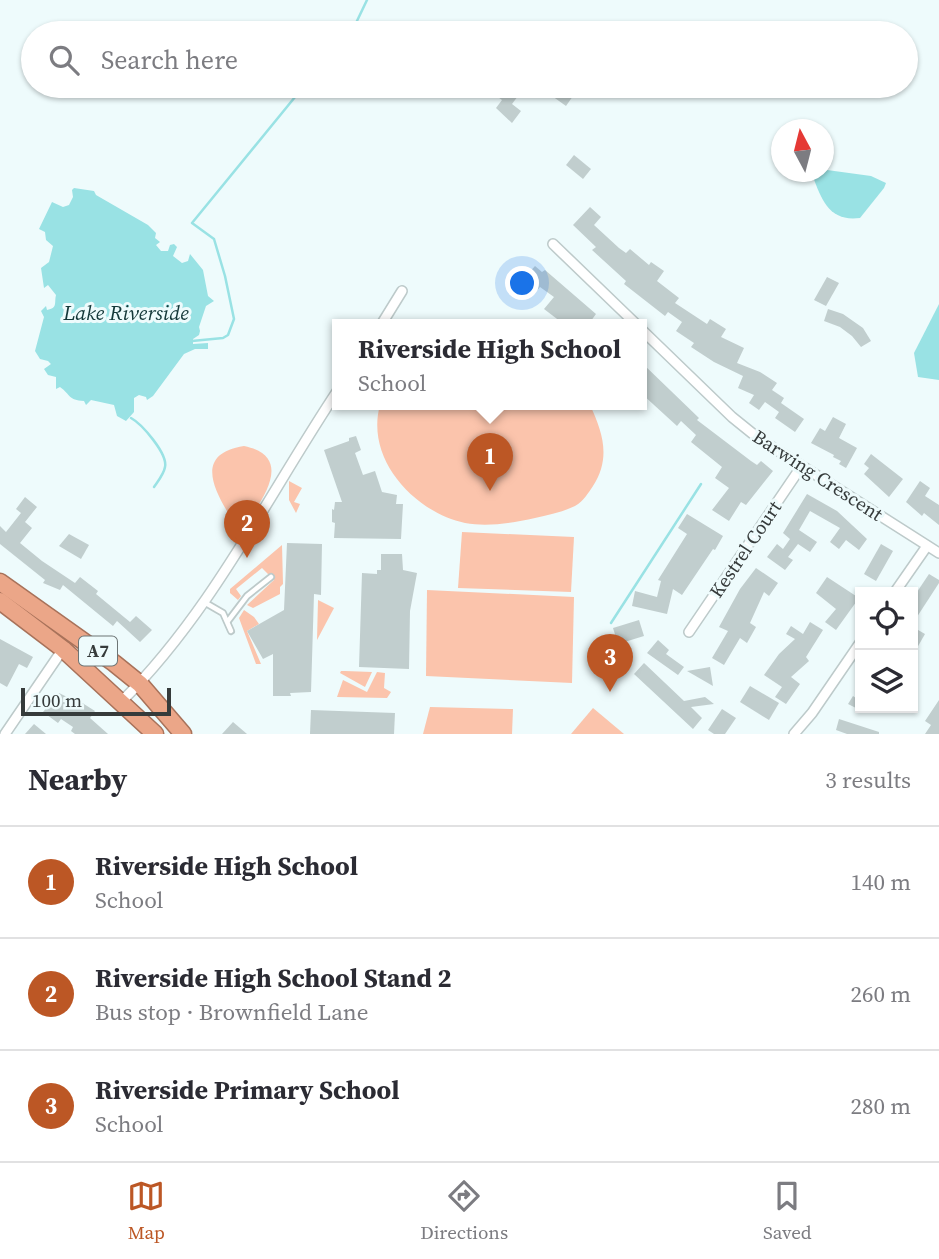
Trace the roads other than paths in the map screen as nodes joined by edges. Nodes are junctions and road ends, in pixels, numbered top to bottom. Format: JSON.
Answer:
{"nodes":[{"id":1,"x":553,"y":244,"type":"dead end"},
{"id":2,"x":402,"y":291,"type":"dead end"},
{"id":3,"x":385,"y":319,"type":"edge"},
{"id":4,"x":631,"y":319,"type":"edge"},
{"id":5,"x":647,"y":335,"type":"edge"},
{"id":6,"x":332,"y":400,"type":"edge"},
{"id":7,"x":801,"y":467,"type":"junction"},
{"id":8,"x":927,"y":546,"type":"junction"},
{"id":9,"x":939,"y":553,"type":"edge"},
{"id":10,"x":271,"y":577,"type":"dead end"},
{"id":11,"x":0,"y":583,"type":"edge"},
{"id":12,"x":898,"y":587,"type":"edge"},
{"id":13,"x":0,"y":601,"type":"edge"},
{"id":14,"x":204,"y":602,"type":"junction"},
{"id":15,"x":228,"y":621,"type":"junction"},
{"id":16,"x":231,"y":631,"type":"dead end"},
{"id":17,"x":689,"y":632,"type":"dead end"},
{"id":18,"x":63,"y":649,"type":"junction"},
{"id":19,"x":855,"y":650,"type":"edge"},
{"id":20,"x":140,"y":684,"type":"junction"},
{"id":21,"x":121,"y":702,"type":"junction"},
{"id":22,"x":5,"y":734,"type":"edge"},
{"id":23,"x":155,"y":734,"type":"edge"},
{"id":24,"x":183,"y":734,"type":"edge"},
{"id":25,"x":794,"y":734,"type":"edge"}],
"edges":[{"from":1,"to":4,"type":"street"},
{"from":2,"to":3,"type":"street"},
{"from":5,"to":7,"type":"street","name":"Barwing Crescent"},
{"from":6,"to":14,"type":"street"},
{"from":7,"to":8,"type":"street","name":"Barwing Crescent"},
{"from":7,"to":17,"type":"street","name":"Kestrel Court"},
{"from":8,"to":9,"type":"street","name":"Barwing Crescent"},
{"from":8,"to":12,"type":"street"},
{"from":10,"to":15,"type":"lane"},
{"from":11,"to":20,"type":"highway","number":"A7"},
{"from":13,"to":18,"type":"highway","number":"A7"},
{"from":14,"to":15,"type":"lane"},
{"from":14,"to":20,"type":"street"},
{"from":15,"to":16,"type":"lane"},
{"from":18,"to":21,"type":"highway","number":"A7"},
{"from":18,"to":22,"type":"street"},
{"from":19,"to":25,"type":"street"},
{"from":20,"to":21,"type":"street"},
{"from":20,"to":24,"type":"highway","number":"A7"},
{"from":21,"to":23,"type":"highway","number":"A7"}]}
